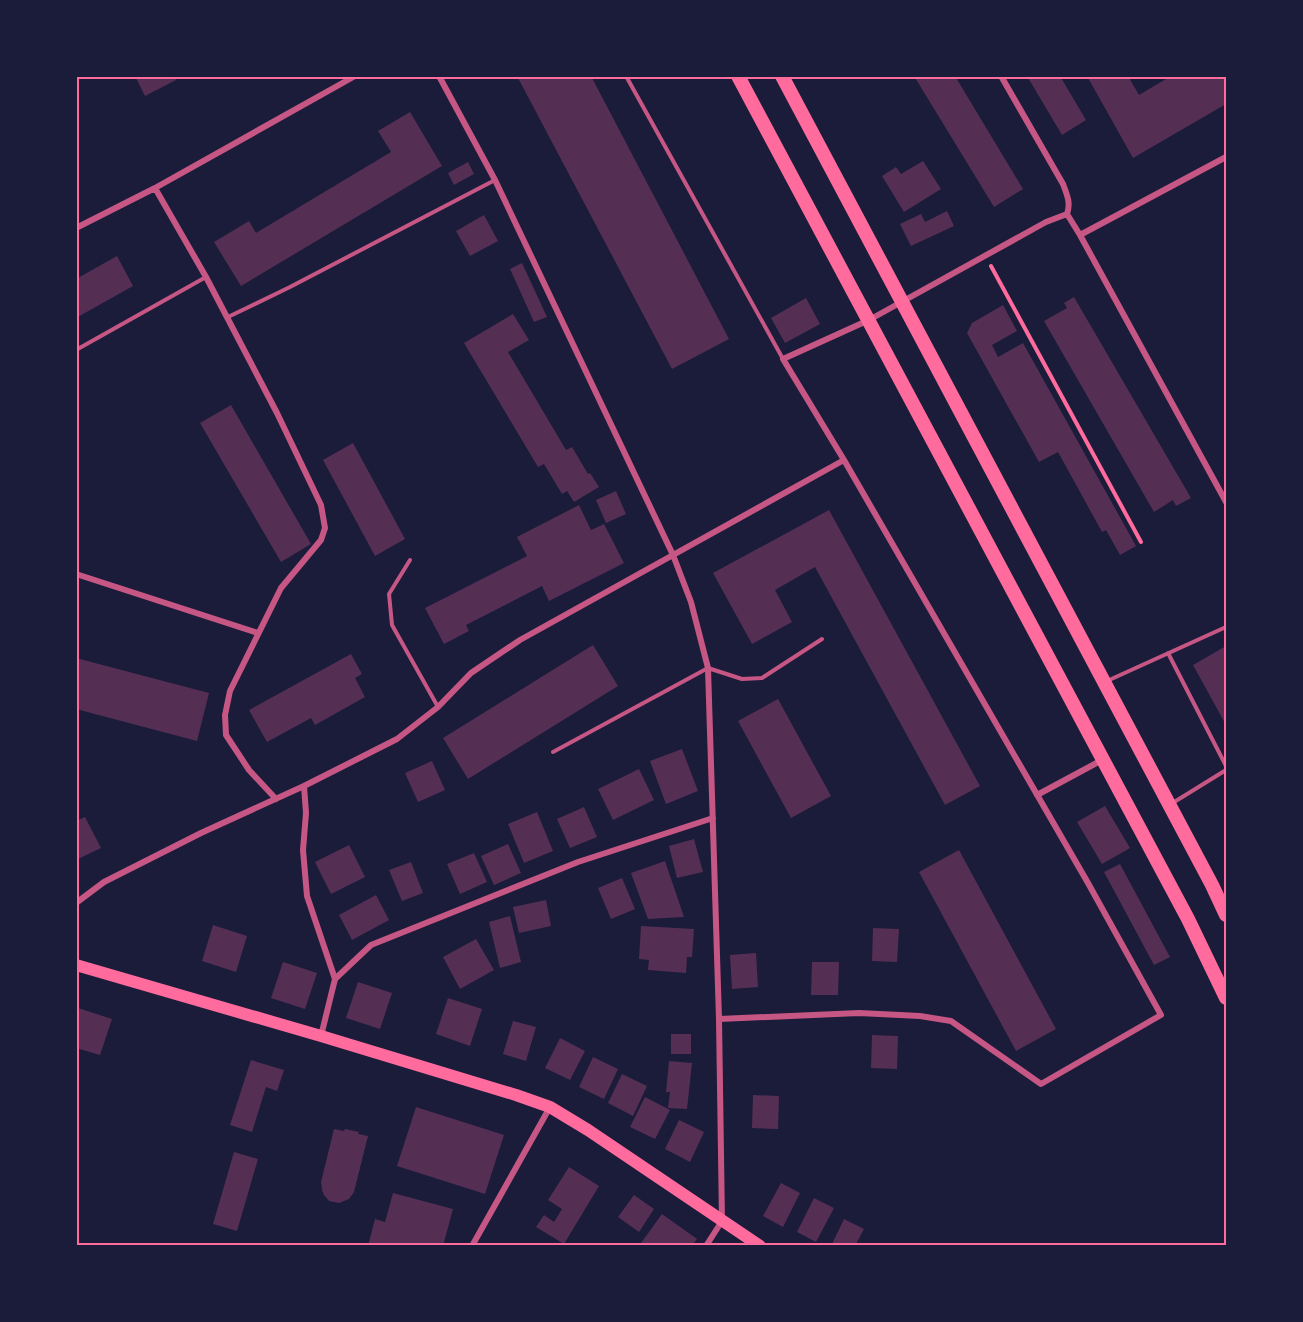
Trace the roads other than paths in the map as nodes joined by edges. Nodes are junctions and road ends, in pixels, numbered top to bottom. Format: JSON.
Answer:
{"nodes":[{"id":1,"x":355,"y":76,"type":"edge"},
{"id":2,"x":439,"y":76,"type":"edge"},
{"id":3,"x":626,"y":76,"type":"edge"},
{"id":4,"x":738,"y":76,"type":"edge"},
{"id":5,"x":782,"y":76,"type":"edge"},
{"id":6,"x":1001,"y":76,"type":"edge"},
{"id":7,"x":1227,"y":157,"type":"edge"},
{"id":8,"x":495,"y":180,"type":"junction"},
{"id":9,"x":155,"y":188,"type":"junction"},
{"id":10,"x":1067,"y":214,"type":"junction"},
{"id":11,"x":76,"y":228,"type":"edge"},
{"id":12,"x":1080,"y":235,"type":"junction"},
{"id":13,"x":206,"y":277,"type":"junction"},
{"id":14,"x":902,"y":301,"type":"junction"},
{"id":15,"x":227,"y":318,"type":"junction"},
{"id":16,"x":869,"y":320,"type":"junction"},
{"id":17,"x":76,"y":350,"type":"edge"},
{"id":18,"x":783,"y":359,"type":"junction"},
{"id":19,"x":844,"y":460,"type":"junction"},
{"id":20,"x":1227,"y":502,"type":"edge"},
{"id":21,"x":673,"y":555,"type":"junction"},
{"id":22,"x":410,"y":561,"type":"dead end"},
{"id":23,"x":76,"y":574,"type":"edge"},
{"id":24,"x":1227,"y":627,"type":"edge"},
{"id":25,"x":258,"y":633,"type":"junction"},
{"id":26,"x":822,"y":639,"type":"dead end"},
{"id":27,"x":1168,"y":653,"type":"junction"},
{"id":28,"x":708,"y":668,"type":"junction"},
{"id":29,"x":1104,"y":682,"type":"junction"},
{"id":30,"x":438,"y":707,"type":"junction"},
{"id":31,"x":553,"y":752,"type":"dead end"},
{"id":32,"x":1103,"y":759,"type":"junction"},
{"id":33,"x":1227,"y":768,"type":"edge"},
{"id":34,"x":304,"y":786,"type":"junction"},
{"id":35,"x":1037,"y":795,"type":"junction"},
{"id":36,"x":276,"y":799,"type":"junction"},
{"id":37,"x":1169,"y":805,"type":"junction"},
{"id":38,"x":713,"y":818,"type":"junction"},
{"id":39,"x":76,"y":903,"type":"edge"},
{"id":40,"x":1227,"y":915,"type":"edge"},
{"id":41,"x":76,"y":965,"type":"edge"},
{"id":42,"x":335,"y":979,"type":"junction"},
{"id":43,"x":1227,"y":998,"type":"edge"},
{"id":44,"x":719,"y":1019,"type":"junction"},
{"id":45,"x":321,"y":1036,"type":"junction"},
{"id":46,"x":550,"y":1107,"type":"junction"},
{"id":47,"x":722,"y":1221,"type":"junction"},
{"id":48,"x":472,"y":1245,"type":"edge"},
{"id":49,"x":706,"y":1245,"type":"edge"},
{"id":50,"x":760,"y":1245,"type":"edge"}],
"edges":[{"from":1,"to":9,"type":"street"},
{"from":2,"to":8,"type":"street"},
{"from":3,"to":18,"type":"lane"},
{"from":4,"to":16,"type":"main road"},
{"from":5,"to":14,"type":"main road"},
{"from":6,"to":10,"type":"street"},
{"from":7,"to":12,"type":"street"},
{"from":8,"to":15,"type":"lane"},
{"from":8,"to":21,"type":"street"},
{"from":9,"to":11,"type":"street"},
{"from":9,"to":13,"type":"street"},
{"from":10,"to":12,"type":"street"},
{"from":10,"to":14,"type":"street"},
{"from":12,"to":20,"type":"street"},
{"from":13,"to":15,"type":"street"},
{"from":13,"to":17,"type":"lane"},
{"from":14,"to":16,"type":"street"},
{"from":14,"to":29,"type":"main road"},
{"from":15,"to":25,"type":"street"},
{"from":16,"to":18,"type":"street"},
{"from":16,"to":32,"type":"main road"},
{"from":18,"to":19,"type":"street"},
{"from":19,"to":21,"type":"street"},
{"from":19,"to":35,"type":"street"},
{"from":21,"to":28,"type":"street"},
{"from":21,"to":30,"type":"street"},
{"from":22,"to":30,"type":"lane"},
{"from":23,"to":25,"type":"street"},
{"from":24,"to":27,"type":"lane"},
{"from":25,"to":36,"type":"street"},
{"from":26,"to":28,"type":"lane"},
{"from":27,"to":29,"type":"lane"},
{"from":27,"to":33,"type":"lane"},
{"from":28,"to":31,"type":"lane"},
{"from":28,"to":38,"type":"street"},
{"from":29,"to":37,"type":"main road"},
{"from":30,"to":34,"type":"street"},
{"from":32,"to":35,"type":"street"},
{"from":32,"to":43,"type":"main road"},
{"from":33,"to":37,"type":"lane"},
{"from":34,"to":36,"type":"street"},
{"from":34,"to":42,"type":"street"},
{"from":35,"to":44,"type":"street"},
{"from":36,"to":39,"type":"street"},
{"from":37,"to":40,"type":"main road"},
{"from":38,"to":42,"type":"street"},
{"from":38,"to":44,"type":"street"},
{"from":41,"to":45,"type":"main road"},
{"from":42,"to":45,"type":"street"},
{"from":44,"to":47,"type":"street"},
{"from":45,"to":46,"type":"main road"},
{"from":46,"to":47,"type":"main road"},
{"from":46,"to":48,"type":"street"},
{"from":47,"to":49,"type":"street"},
{"from":47,"to":50,"type":"main road"}]}
